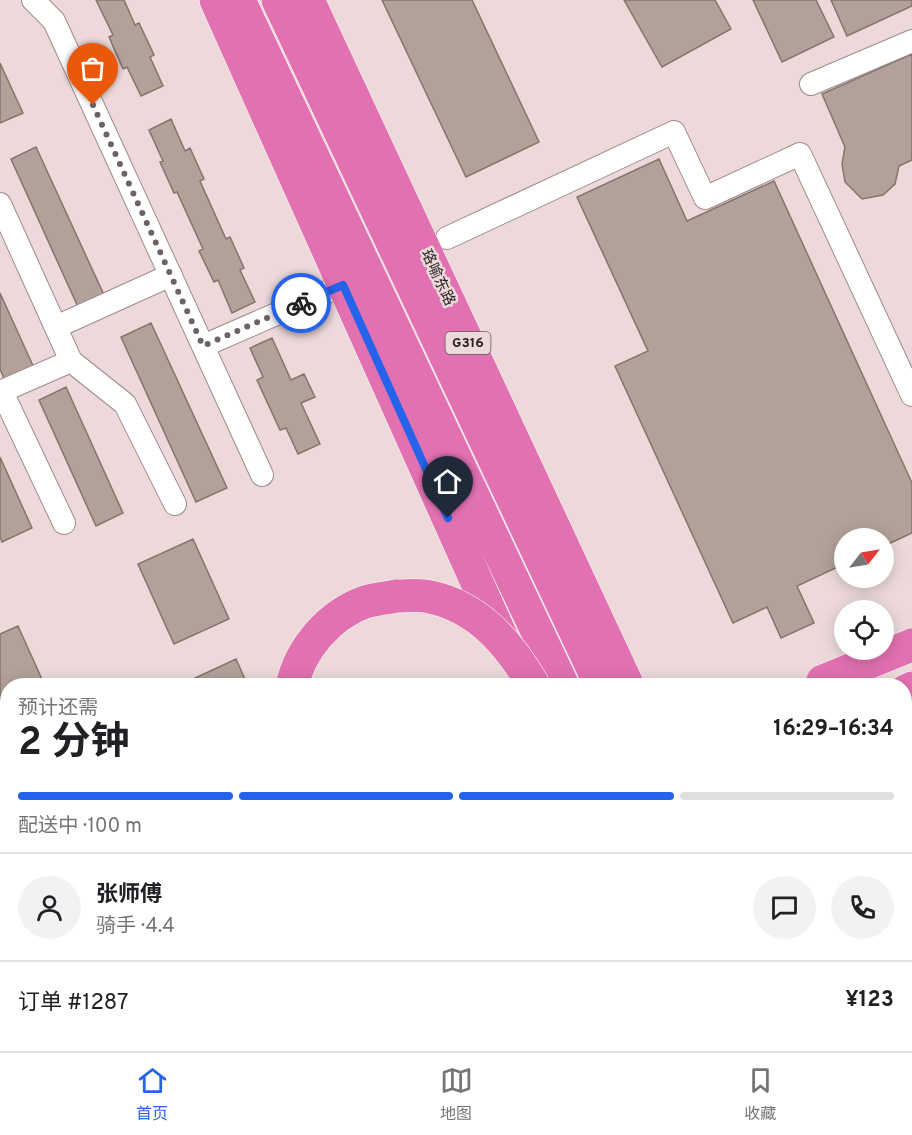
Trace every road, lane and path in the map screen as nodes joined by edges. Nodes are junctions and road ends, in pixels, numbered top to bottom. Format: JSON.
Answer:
{"nodes":[{"id":1,"x":33,"y":0,"type":"edge"},
{"id":2,"x":216,"y":0,"type":"edge"},
{"id":3,"x":239,"y":0,"type":"edge"},
{"id":4,"x":278,"y":0,"type":"edge"},
{"id":5,"x":308,"y":0,"type":"edge"},
{"id":6,"x":912,"y":41,"type":"edge"},
{"id":7,"x":811,"y":84,"type":"dead end"},
{"id":8,"x":0,"y":204,"type":"edge"},
{"id":9,"x":447,"y":238,"type":"dead end"},
{"id":10,"x":171,"y":275,"type":"junction"},
{"id":11,"x":343,"y":285,"type":"junction"},
{"id":12,"x":56,"y":327,"type":"junction"},
{"id":13,"x":203,"y":346,"type":"junction"},
{"id":14,"x":71,"y":361,"type":"junction"},
{"id":15,"x":1,"y":392,"type":"edge"},
{"id":16,"x":912,"y":394,"type":"edge"},
{"id":17,"x":262,"y":475,"type":"dead end"},
{"id":18,"x":175,"y":504,"type":"dead end"},
{"id":19,"x":64,"y":523,"type":"dead end"},
{"id":20,"x":912,"y":644,"type":"edge"},
{"id":21,"x":295,"y":678,"type":"edge"},
{"id":22,"x":521,"y":678,"type":"edge"},
{"id":23,"x":522,"y":678,"type":"edge"},
{"id":24,"x":559,"y":678,"type":"edge"},
{"id":25,"x":597,"y":678,"type":"edge"},
{"id":26,"x":624,"y":678,"type":"edge"},
{"id":27,"x":831,"y":678,"type":"edge"},
{"id":28,"x":838,"y":678,"type":"edge"}],
"edges":[{"from":1,"to":10,"type":"street"},
{"from":2,"to":11,"type":"highway"},
{"from":3,"to":24,"type":"highway"},
{"from":4,"to":25,"type":"highway"},
{"from":5,"to":26,"type":"highway","name":"珞喻东路","number":"G316"},
{"from":6,"to":7,"type":"street"},
{"from":8,"to":12,"type":"street"},
{"from":9,"to":16,"type":"street"},
{"from":10,"to":12,"type":"street"},
{"from":10,"to":13,"type":"street"},
{"from":11,"to":13,"type":"street"},
{"from":11,"to":22,"type":"highway"},
{"from":12,"to":14,"type":"street"},
{"from":13,"to":17,"type":"street"},
{"from":14,"to":15,"type":"street"},
{"from":14,"to":18,"type":"street"},
{"from":15,"to":19,"type":"street"},
{"from":20,"to":27,"type":"highway","bridge":true},
{"from":20,"to":28,"type":"main road"},
{"from":21,"to":23,"type":"highway","bridge":true}]}
